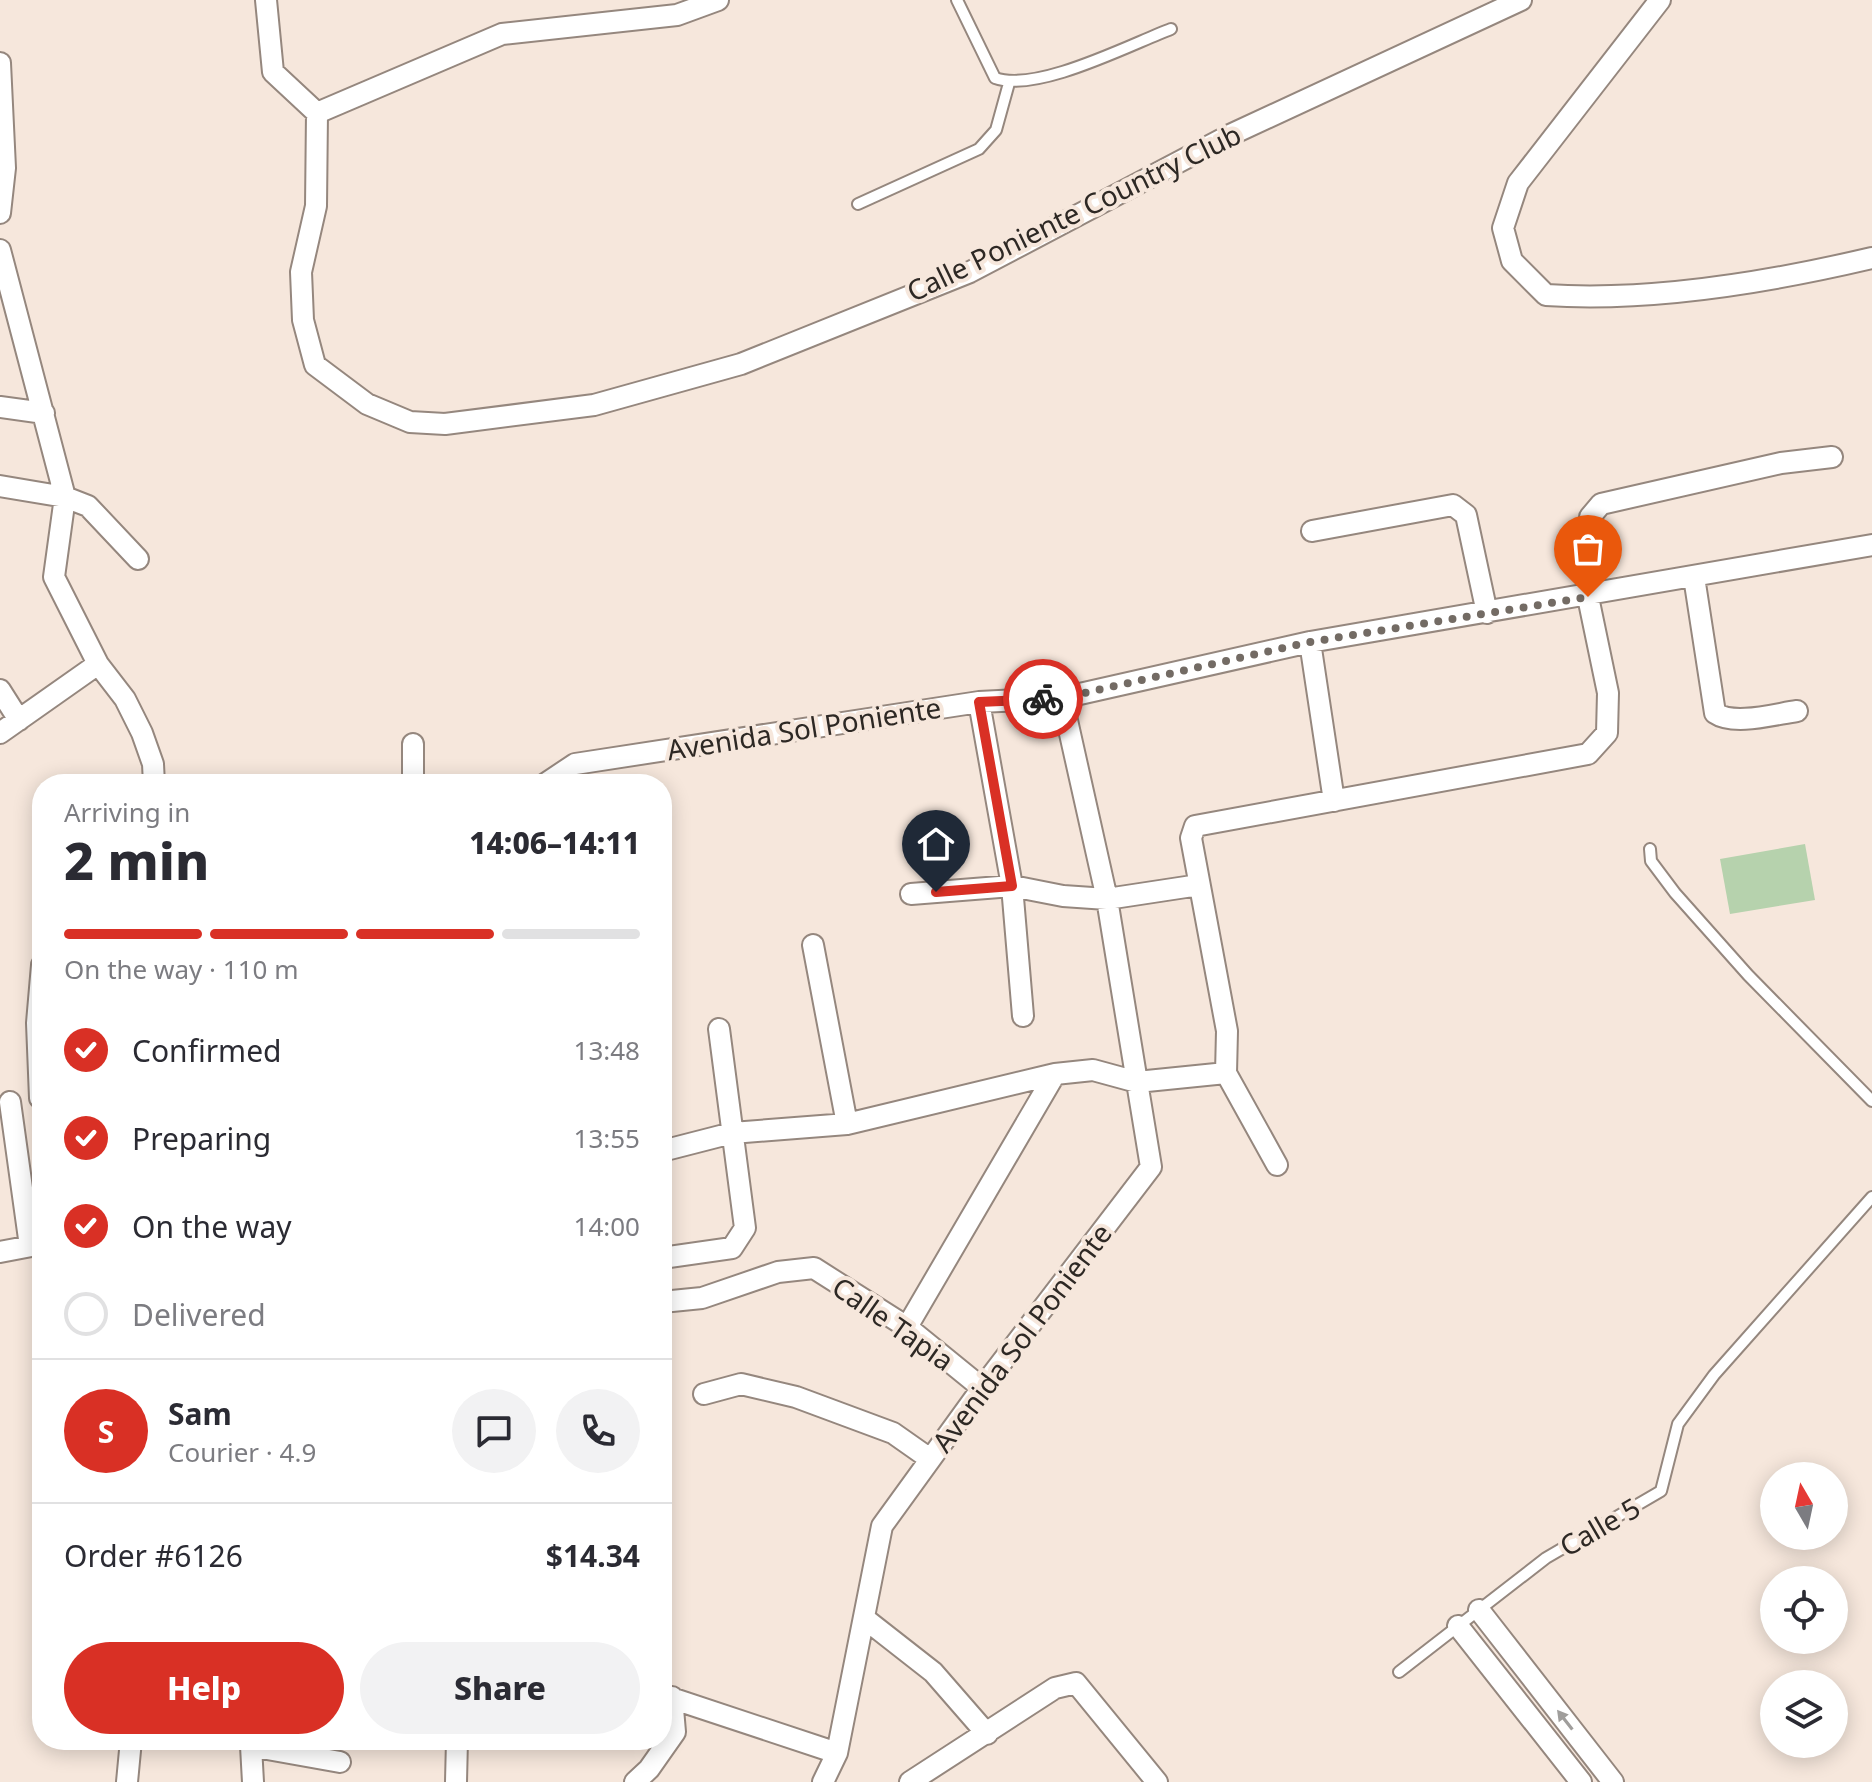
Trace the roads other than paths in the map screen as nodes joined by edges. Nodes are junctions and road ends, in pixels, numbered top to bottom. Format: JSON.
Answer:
{"nodes":[{"id":1,"x":266,"y":0,"type":"edge"},
{"id":2,"x":718,"y":0,"type":"edge"},
{"id":3,"x":957,"y":0,"type":"edge"},
{"id":4,"x":1521,"y":0,"type":"edge"},
{"id":5,"x":1660,"y":0,"type":"edge"},
{"id":6,"x":1171,"y":29,"type":"dead end"},
{"id":7,"x":0,"y":63,"type":"edge"},
{"id":8,"x":1009,"y":83,"type":"junction"},
{"id":9,"x":317,"y":113,"type":"junction"},
{"id":10,"x":858,"y":204,"type":"dead end"},
{"id":11,"x":0,"y":213,"type":"edge"},
{"id":12,"x":0,"y":250,"type":"edge"},
{"id":13,"x":1872,"y":258,"type":"edge"},
{"id":14,"x":7,"y":306,"type":"edge"},
{"id":15,"x":0,"y":407,"type":"edge"},
{"id":16,"x":44,"y":413,"type":"junction"},
{"id":17,"x":1832,"y":457,"type":"dead end"},
{"id":18,"x":0,"y":486,"type":"edge"},
{"id":19,"x":65,"y":497,"type":"junction"},
{"id":20,"x":1312,"y":531,"type":"dead end"},
{"id":21,"x":1872,"y":545,"type":"edge"},
{"id":22,"x":138,"y":559,"type":"dead end"},
{"id":23,"x":1694,"y":577,"type":"junction"},
{"id":24,"x":1588,"y":597,"type":"junction"},
{"id":25,"x":1487,"y":613,"type":"junction"},
{"id":26,"x":1310,"y":642,"type":"junction"},
{"id":27,"x":98,"y":664,"type":"junction"},
{"id":28,"x":0,"y":690,"type":"edge"},
{"id":29,"x":1062,"y":698,"type":"junction"},
{"id":30,"x":979,"y":702,"type":"junction"},
{"id":31,"x":1797,"y":711,"type":"dead end"},
{"id":32,"x":19,"y":720,"type":"junction"},
{"id":33,"x":0,"y":733,"type":"edge"},
{"id":34,"x":413,"y":744,"type":"dead end"},
{"id":35,"x":154,"y":774,"type":"edge"},
{"id":36,"x":413,"y":774,"type":"edge"},
{"id":37,"x":560,"y":774,"type":"edge"},
{"id":38,"x":1334,"y":801,"type":"junction"},
{"id":39,"x":1650,"y":849,"type":"dead end"},
{"id":40,"x":1199,"y":885,"type":"junction"},
{"id":41,"x":1012,"y":886,"type":"junction"},
{"id":42,"x":911,"y":894,"type":"dead end"},
{"id":43,"x":1107,"y":899,"type":"junction"},
{"id":44,"x":813,"y":945,"type":"dead end"},
{"id":45,"x":1023,"y":1016,"type":"dead end"},
{"id":46,"x":719,"y":1029,"type":"dead end"},
{"id":47,"x":1226,"y":1073,"type":"junction"},
{"id":48,"x":1055,"y":1074,"type":"junction"},
{"id":49,"x":1137,"y":1082,"type":"junction"},
{"id":50,"x":32,"y":1099,"type":"edge"},
{"id":51,"x":1872,"y":1101,"type":"edge"},
{"id":52,"x":5,"y":1103,"type":"edge"},
{"id":53,"x":847,"y":1124,"type":"junction"},
{"id":54,"x":732,"y":1133,"type":"junction"},
{"id":55,"x":672,"y":1148,"type":"edge"},
{"id":56,"x":1277,"y":1165,"type":"dead end"},
{"id":57,"x":1872,"y":1197,"type":"edge"},
{"id":58,"x":32,"y":1227,"type":"edge"},
{"id":59,"x":32,"y":1246,"type":"edge"},
{"id":60,"x":0,"y":1252,"type":"edge"},
{"id":61,"x":672,"y":1257,"type":"edge"},
{"id":62,"x":672,"y":1301,"type":"edge"},
{"id":63,"x":907,"y":1327,"type":"junction"},
{"id":64,"x":982,"y":1388,"type":"junction"},
{"id":65,"x":704,"y":1394,"type":"dead end"},
{"id":66,"x":930,"y":1459,"type":"junction"},
{"id":67,"x":1479,"y":1610,"type":"junction"},
{"id":68,"x":864,"y":1618,"type":"junction"},
{"id":69,"x":1458,"y":1626,"type":"junction"},
{"id":70,"x":1399,"y":1672,"type":"dead end"},
{"id":71,"x":672,"y":1698,"type":"edge"},
{"id":72,"x":987,"y":1734,"type":"junction"},
{"id":73,"x":130,"y":1750,"type":"edge"},
{"id":74,"x":251,"y":1750,"type":"edge"},
{"id":75,"x":284,"y":1750,"type":"edge"},
{"id":76,"x":457,"y":1750,"type":"edge"},
{"id":77,"x":662,"y":1750,"type":"edge"},
{"id":78,"x":837,"y":1753,"type":"junction"},
{"id":79,"x":340,"y":1762,"type":"dead end"},
{"id":80,"x":127,"y":1782,"type":"edge"},
{"id":81,"x":253,"y":1782,"type":"edge"},
{"id":82,"x":456,"y":1782,"type":"edge"},
{"id":83,"x":635,"y":1782,"type":"edge"},
{"id":84,"x":823,"y":1782,"type":"edge"},
{"id":85,"x":910,"y":1782,"type":"edge"},
{"id":86,"x":1157,"y":1782,"type":"edge"},
{"id":87,"x":1581,"y":1782,"type":"edge"},
{"id":88,"x":1613,"y":1782,"type":"edge"}],
"edges":[{"from":1,"to":9,"type":"street"},
{"from":2,"to":9,"type":"street"},
{"from":3,"to":8,"type":"lane"},
{"from":4,"to":9,"type":"street","name":"Calle Poniente Country Club"},
{"from":5,"to":13,"type":"street"},
{"from":6,"to":8,"type":"lane"},
{"from":7,"to":11,"type":"street"},
{"from":8,"to":10,"type":"lane"},
{"from":12,"to":14,"type":"street"},
{"from":14,"to":16,"type":"street"},
{"from":15,"to":16,"type":"street"},
{"from":16,"to":19,"type":"street"},
{"from":17,"to":24,"type":"street"},
{"from":18,"to":19,"type":"street"},
{"from":19,"to":22,"type":"street"},
{"from":19,"to":27,"type":"street"},
{"from":20,"to":25,"type":"street"},
{"from":21,"to":23,"type":"street","name":"Avenida Sol Poniente"},
{"from":23,"to":24,"type":"street","name":"Avenida Sol Poniente"},
{"from":23,"to":31,"type":"street"},
{"from":24,"to":25,"type":"street","name":"Avenida Sol Poniente"},
{"from":24,"to":38,"type":"street"},
{"from":25,"to":26,"type":"street","name":"Avenida Sol Poniente"},
{"from":26,"to":29,"type":"street","name":"Avenida Sol Poniente"},
{"from":26,"to":38,"type":"street"},
{"from":27,"to":32,"type":"street"},
{"from":27,"to":35,"type":"street"},
{"from":28,"to":32,"type":"street"},
{"from":29,"to":30,"type":"street","name":"Avenida Sol Poniente"},
{"from":29,"to":43,"type":"street","name":"Avenida Sol Poniente"},
{"from":30,"to":37,"type":"street","name":"Avenida Sol Poniente"},
{"from":30,"to":41,"type":"street"},
{"from":32,"to":33,"type":"street"},
{"from":34,"to":36,"type":"street"},
{"from":38,"to":40,"type":"street"},
{"from":39,"to":51,"type":"lane"},
{"from":40,"to":43,"type":"street"},
{"from":40,"to":47,"type":"street"},
{"from":41,"to":42,"type":"street"},
{"from":41,"to":43,"type":"street"},
{"from":41,"to":45,"type":"street"},
{"from":43,"to":49,"type":"street","name":"Avenida Sol Poniente"},
{"from":44,"to":53,"type":"street"},
{"from":46,"to":54,"type":"street"},
{"from":47,"to":49,"type":"street"},
{"from":47,"to":56,"type":"street"},
{"from":48,"to":49,"type":"street"},
{"from":48,"to":53,"type":"street"},
{"from":48,"to":63,"type":"street"},
{"from":49,"to":64,"type":"street","name":"Avenida Sol Poniente"},
{"from":50,"to":52,"type":"street"},
{"from":52,"to":58,"type":"street"},
{"from":53,"to":54,"type":"street"},
{"from":54,"to":55,"type":"street"},
{"from":54,"to":61,"type":"street"},
{"from":57,"to":67,"type":"lane","name":"Calle 5"},
{"from":59,"to":60,"type":"street"},
{"from":62,"to":63,"type":"street","name":"Calle Tapia"},
{"from":63,"to":64,"type":"street","name":"Calle Tapia"},
{"from":64,"to":66,"type":"street","name":"Avenida Sol Poniente"},
{"from":65,"to":66,"type":"street"},
{"from":66,"to":68,"type":"street","name":"Avenida Sol Poniente"},
{"from":67,"to":69,"type":"lane","name":"Calle 5"},
{"from":88,"to":67,"type":"street","one_way":true},
{"from":68,"to":72,"type":"street"},
{"from":68,"to":78,"type":"street","name":"Avenida Sol Poniente"},
{"from":69,"to":70,"type":"lane","name":"Calle 5"},
{"from":69,"to":87,"type":"street"},
{"from":71,"to":78,"type":"street"},
{"from":72,"to":85,"type":"street"},
{"from":72,"to":86,"type":"street"},
{"from":73,"to":80,"type":"street"},
{"from":74,"to":81,"type":"street"},
{"from":75,"to":79,"type":"street"},
{"from":76,"to":82,"type":"street"},
{"from":77,"to":83,"type":"street"},
{"from":78,"to":84,"type":"street","name":"Avenida Sol Poniente"}]}
